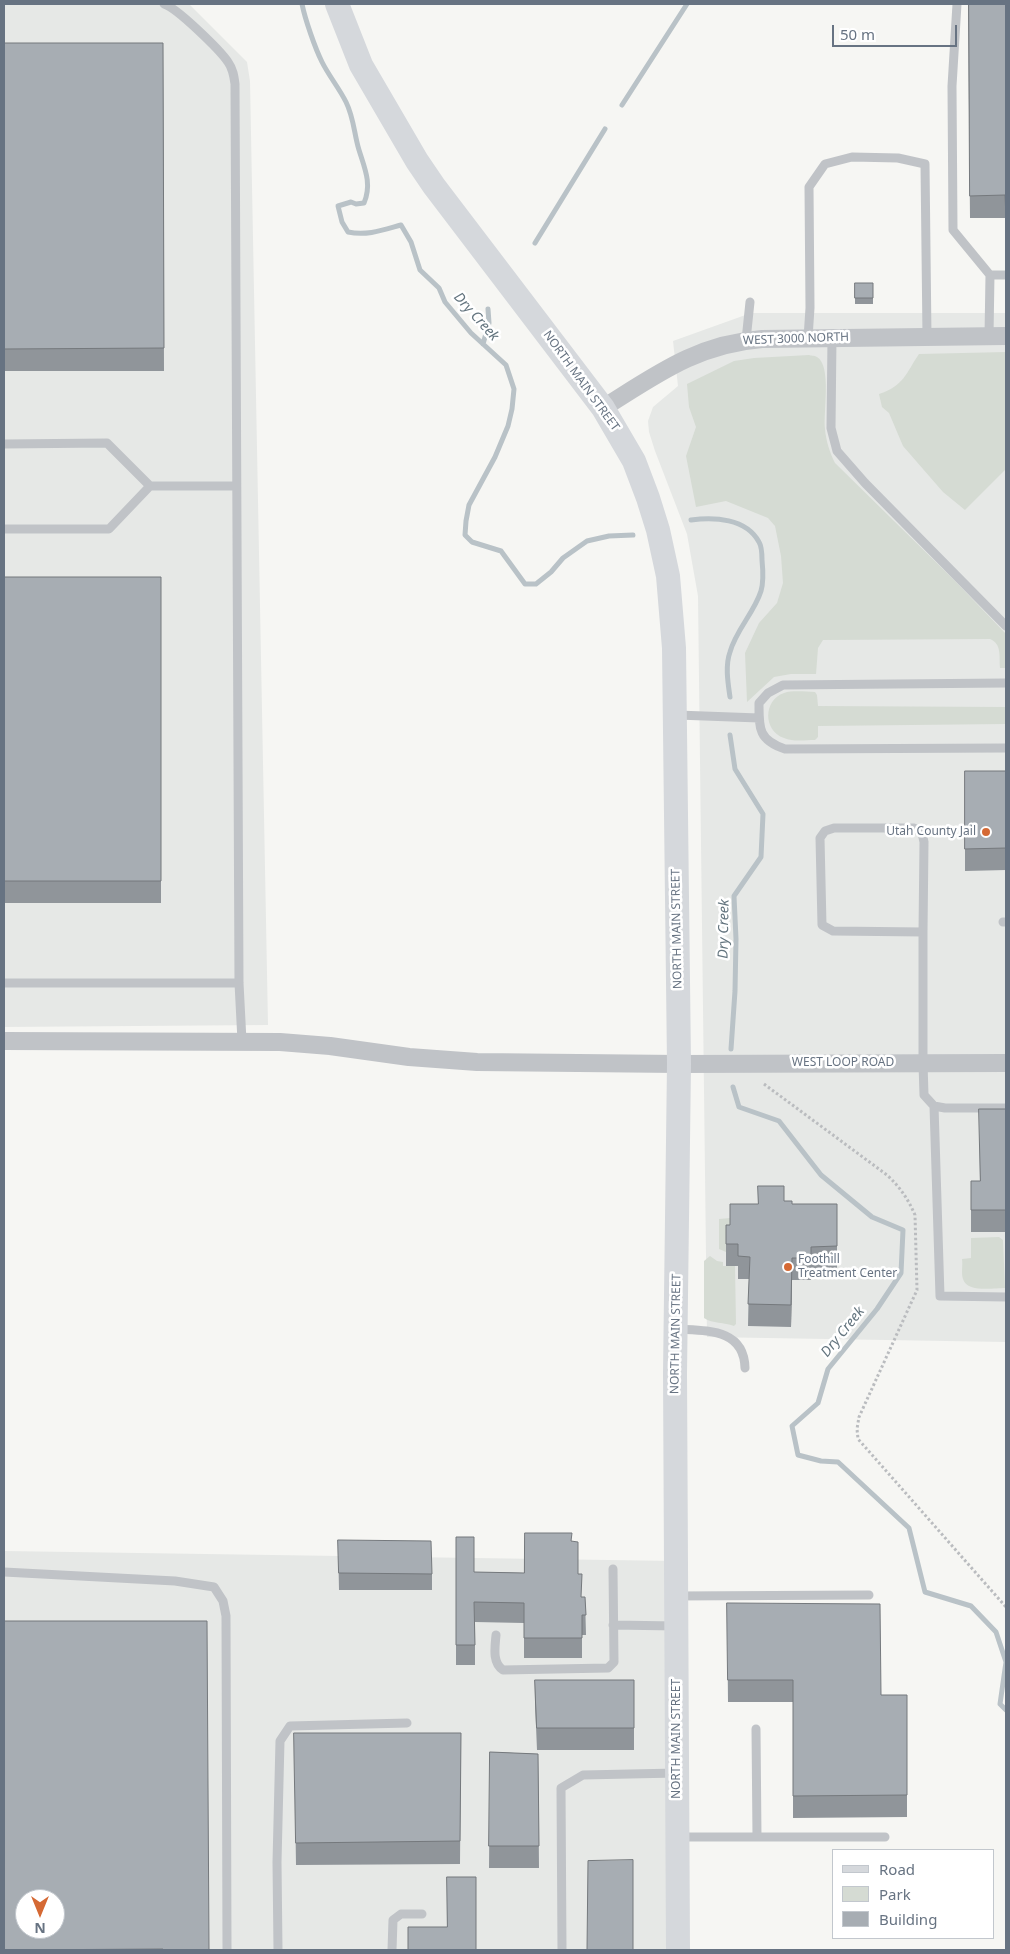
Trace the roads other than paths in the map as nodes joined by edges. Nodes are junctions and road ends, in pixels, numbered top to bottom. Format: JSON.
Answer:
{"nodes":[{"id":1,"x":164,"y":4,"type":"edge"},
{"id":2,"x":337,"y":4,"type":"edge"},
{"id":3,"x":957,"y":4,"type":"edge"},
{"id":4,"x":990,"y":275,"type":"junction"},
{"id":5,"x":1006,"y":275,"type":"edge"},
{"id":6,"x":750,"y":302,"type":"dead end"},
{"id":7,"x":998,"y":336,"type":"edge"},
{"id":8,"x":927,"y":337,"type":"junction"},
{"id":9,"x":808,"y":338,"type":"junction"},
{"id":10,"x":832,"y":338,"type":"junction"},
{"id":11,"x":746,"y":340,"type":"junction"},
{"id":12,"x":603,"y":408,"type":"junction"},
{"id":13,"x":4,"y":444,"type":"edge"},
{"id":14,"x":150,"y":486,"type":"junction"},
{"id":15,"x":236,"y":486,"type":"junction"},
{"id":16,"x":4,"y":529,"type":"edge"},
{"id":17,"x":1006,"y":626,"type":"edge"},
{"id":18,"x":1006,"y":683,"type":"edge"},
{"id":19,"x":674,"y":715,"type":"junction"},
{"id":20,"x":759,"y":718,"type":"junction"},
{"id":21,"x":1006,"y":748,"type":"edge"},
{"id":22,"x":923,"y":932,"type":"junction"},
{"id":23,"x":4,"y":983,"type":"edge"},
{"id":24,"x":239,"y":983,"type":"junction"},
{"id":25,"x":4,"y":1041,"type":"edge"},
{"id":26,"x":242,"y":1041,"type":"junction"},
{"id":27,"x":923,"y":1063,"type":"junction"},
{"id":28,"x":1006,"y":1063,"type":"edge"},
{"id":29,"x":679,"y":1064,"type":"junction"},
{"id":30,"x":934,"y":1106,"type":"junction"},
{"id":31,"x":1006,"y":1108,"type":"edge"},
{"id":32,"x":1006,"y":1297,"type":"edge"},
{"id":33,"x":675,"y":1329,"type":"junction"},
{"id":34,"x":745,"y":1368,"type":"dead end"},
{"id":35,"x":613,"y":1569,"type":"dead end"},
{"id":36,"x":4,"y":1572,"type":"edge"},
{"id":37,"x":869,"y":1595,"type":"dead end"},
{"id":38,"x":676,"y":1596,"type":"junction"},
{"id":39,"x":613,"y":1626,"type":"junction"},
{"id":40,"x":676,"y":1626,"type":"junction"},
{"id":41,"x":496,"y":1635,"type":"dead end"},
{"id":42,"x":407,"y":1722,"type":"dead end"},
{"id":43,"x":756,"y":1729,"type":"dead end"},
{"id":44,"x":677,"y":1773,"type":"junction"},
{"id":45,"x":678,"y":1836,"type":"junction"},
{"id":46,"x":757,"y":1837,"type":"junction"},
{"id":47,"x":885,"y":1837,"type":"dead end"},
{"id":48,"x":422,"y":1914,"type":"dead end"},
{"id":49,"x":227,"y":1950,"type":"edge"},
{"id":50,"x":278,"y":1950,"type":"edge"},
{"id":51,"x":392,"y":1950,"type":"edge"},
{"id":52,"x":562,"y":1950,"type":"edge"},
{"id":53,"x":678,"y":1950,"type":"edge"}],
"edges":[{"from":1,"to":15,"type":"lane"},
{"from":2,"to":12,"type":"street","name":"NORTH MAIN STREET"},
{"from":3,"to":4,"type":"lane"},
{"from":4,"to":5,"type":"lane"},
{"from":4,"to":7,"type":"lane"},
{"from":6,"to":11,"type":"lane"},
{"from":7,"to":8,"type":"street","name":"WEST 3000 NORTH"},
{"from":8,"to":9,"type":"lane"},
{"from":8,"to":10,"type":"street","name":"WEST 3000 NORTH"},
{"from":9,"to":10,"type":"street","name":"WEST 3000 NORTH"},
{"from":9,"to":11,"type":"street","name":"WEST 3000 NORTH"},
{"from":10,"to":17,"type":"lane"},
{"from":11,"to":12,"type":"street","name":"WEST 3000 NORTH"},
{"from":12,"to":19,"type":"street","name":"NORTH MAIN STREET"},
{"from":13,"to":14,"type":"lane"},
{"from":14,"to":15,"type":"lane"},
{"from":14,"to":16,"type":"lane"},
{"from":15,"to":24,"type":"lane"},
{"from":18,"to":20,"type":"lane"},
{"from":19,"to":20,"type":"lane"},
{"from":19,"to":29,"type":"street","name":"NORTH MAIN STREET"},
{"from":20,"to":21,"type":"lane"},
{"from":22,"to":22,"type":"lane"},
{"from":22,"to":27,"type":"lane"},
{"from":23,"to":24,"type":"lane"},
{"from":24,"to":26,"type":"lane"},
{"from":25,"to":26,"type":"street","name":"WEST LOOP ROAD"},
{"from":26,"to":29,"type":"street","name":"WEST LOOP ROAD"},
{"from":27,"to":28,"type":"street","name":"WEST LOOP ROAD"},
{"from":27,"to":29,"type":"street","name":"WEST LOOP ROAD"},
{"from":27,"to":30,"type":"lane"},
{"from":29,"to":33,"type":"street","name":"NORTH MAIN STREET"},
{"from":30,"to":31,"type":"lane"},
{"from":30,"to":32,"type":"lane"},
{"from":33,"to":34,"type":"lane"},
{"from":33,"to":38,"type":"street","name":"NORTH MAIN STREET"},
{"from":35,"to":39,"type":"lane"},
{"from":36,"to":49,"type":"lane"},
{"from":37,"to":38,"type":"lane"},
{"from":38,"to":40,"type":"street","name":"NORTH MAIN STREET"},
{"from":39,"to":40,"type":"lane"},
{"from":39,"to":41,"type":"lane"},
{"from":40,"to":44,"type":"street","name":"NORTH MAIN STREET"},
{"from":42,"to":50,"type":"lane"},
{"from":43,"to":46,"type":"lane"},
{"from":44,"to":45,"type":"street","name":"NORTH MAIN STREET"},
{"from":44,"to":52,"type":"lane"},
{"from":45,"to":46,"type":"lane"},
{"from":45,"to":53,"type":"street","name":"NORTH MAIN STREET"},
{"from":46,"to":47,"type":"lane"},
{"from":48,"to":51,"type":"lane"}]}
